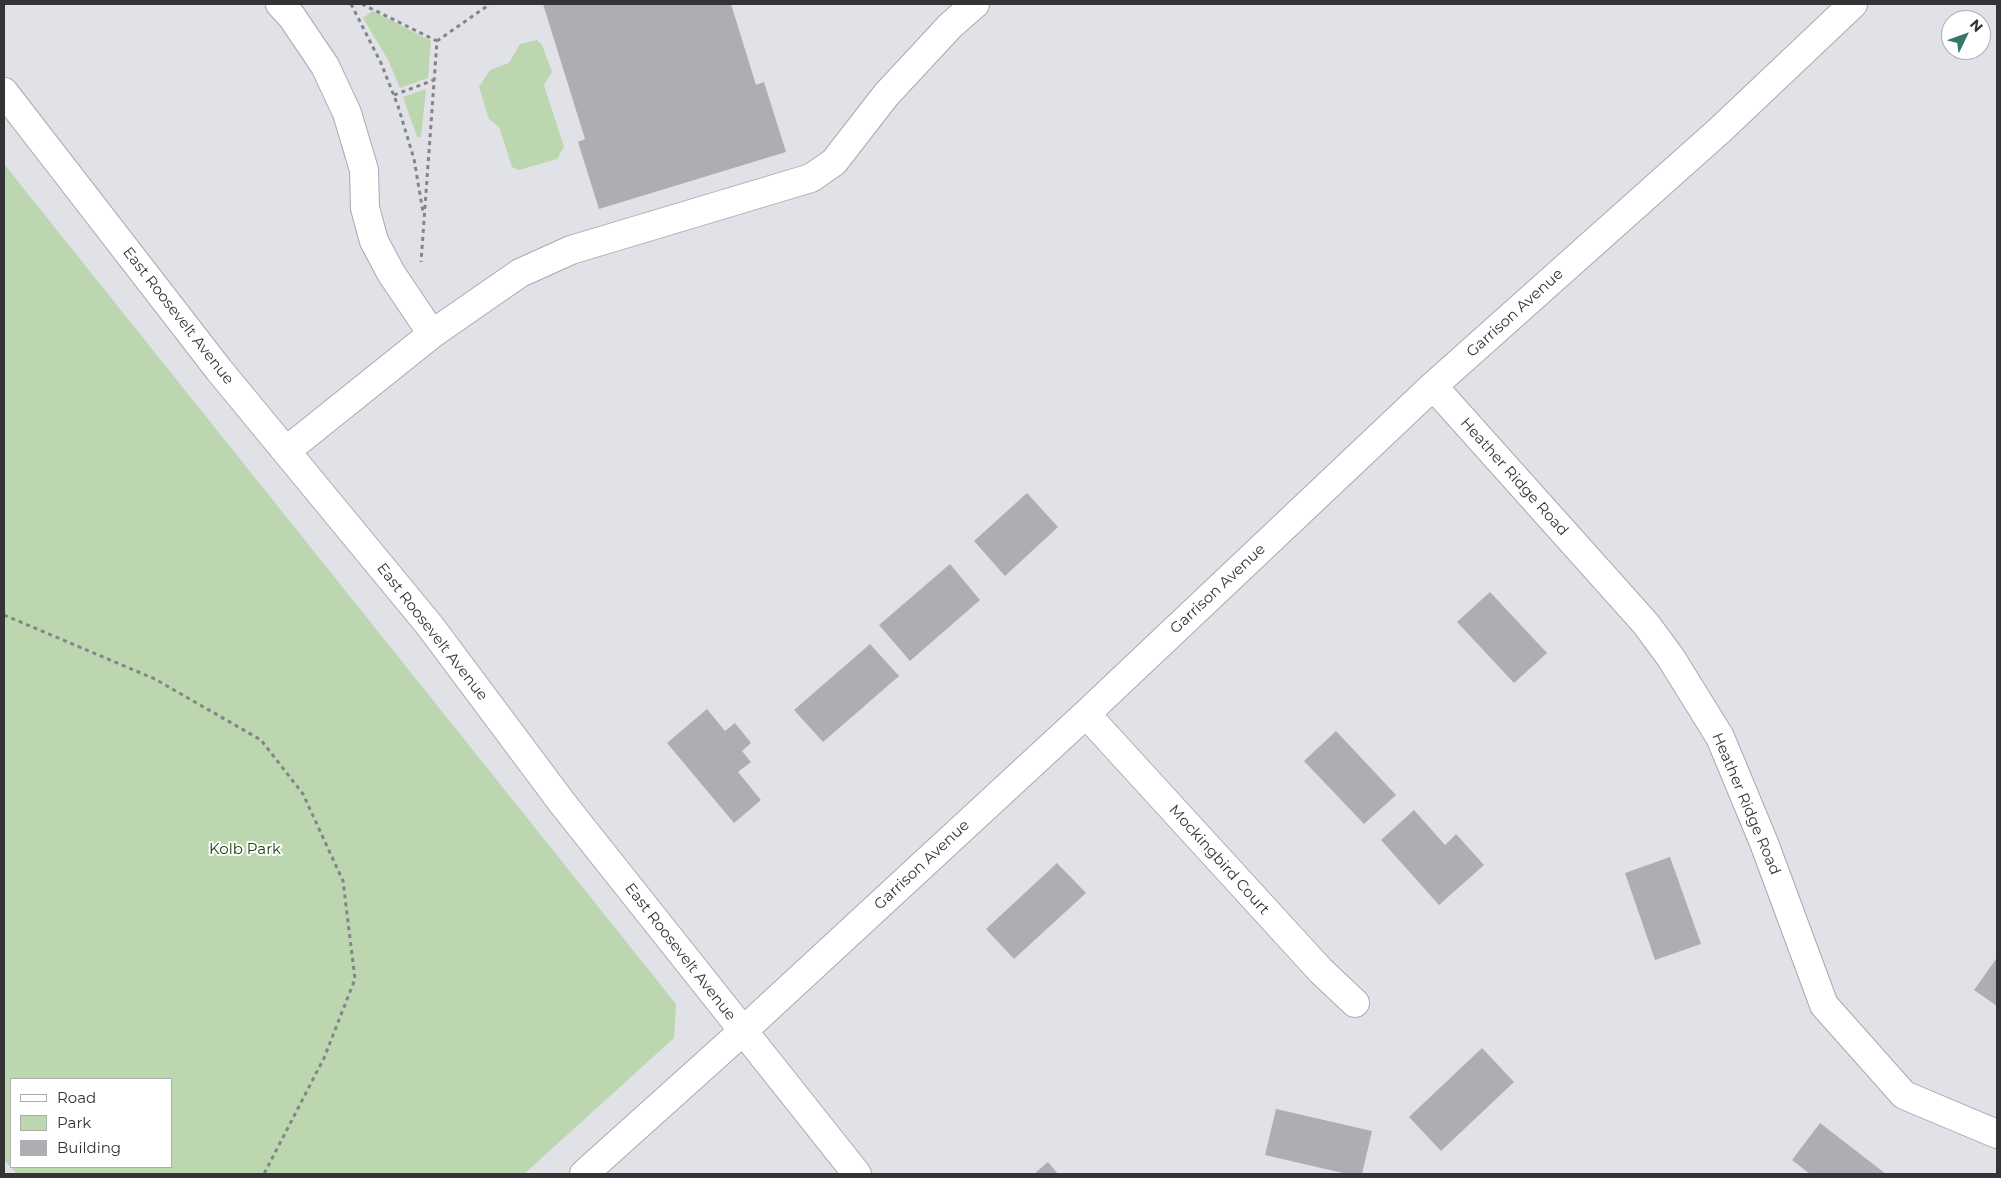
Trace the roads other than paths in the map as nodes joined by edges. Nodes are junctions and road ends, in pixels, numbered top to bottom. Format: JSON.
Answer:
{"nodes":[{"id":1,"x":280,"y":4,"type":"edge"},
{"id":2,"x":975,"y":4,"type":"edge"},
{"id":3,"x":1853,"y":4,"type":"edge"},
{"id":4,"x":4,"y":92,"type":"edge"},
{"id":5,"x":432,"y":334,"type":"junction"},
{"id":6,"x":1433,"y":386,"type":"junction"},
{"id":7,"x":286,"y":451,"type":"junction"},
{"id":8,"x":1086,"y":714,"type":"junction"},
{"id":9,"x":1355,"y":1003,"type":"dead end"},
{"id":10,"x":743,"y":1031,"type":"junction"},
{"id":11,"x":1997,"y":1134,"type":"edge"},
{"id":12,"x":584,"y":1174,"type":"edge"},
{"id":13,"x":858,"y":1174,"type":"edge"}],
"edges":[{"from":1,"to":5,"type":"street"},
{"from":2,"to":5,"type":"street"},
{"from":3,"to":6,"type":"street","name":"Garrison Avenue"},
{"from":4,"to":7,"type":"street","name":"East Roosevelt Avenue"},
{"from":5,"to":7,"type":"street"},
{"from":6,"to":8,"type":"street","name":"Garrison Avenue"},
{"from":6,"to":11,"type":"street","name":"Heather Ridge Road"},
{"from":7,"to":10,"type":"street","name":"East Roosevelt Avenue"},
{"from":8,"to":9,"type":"street","name":"Mockingbird Court"},
{"from":8,"to":10,"type":"street","name":"Garrison Avenue"},
{"from":10,"to":12,"type":"street","name":"Garrison Avenue"},
{"from":10,"to":13,"type":"street","name":"East Roosevelt Avenue"}]}
